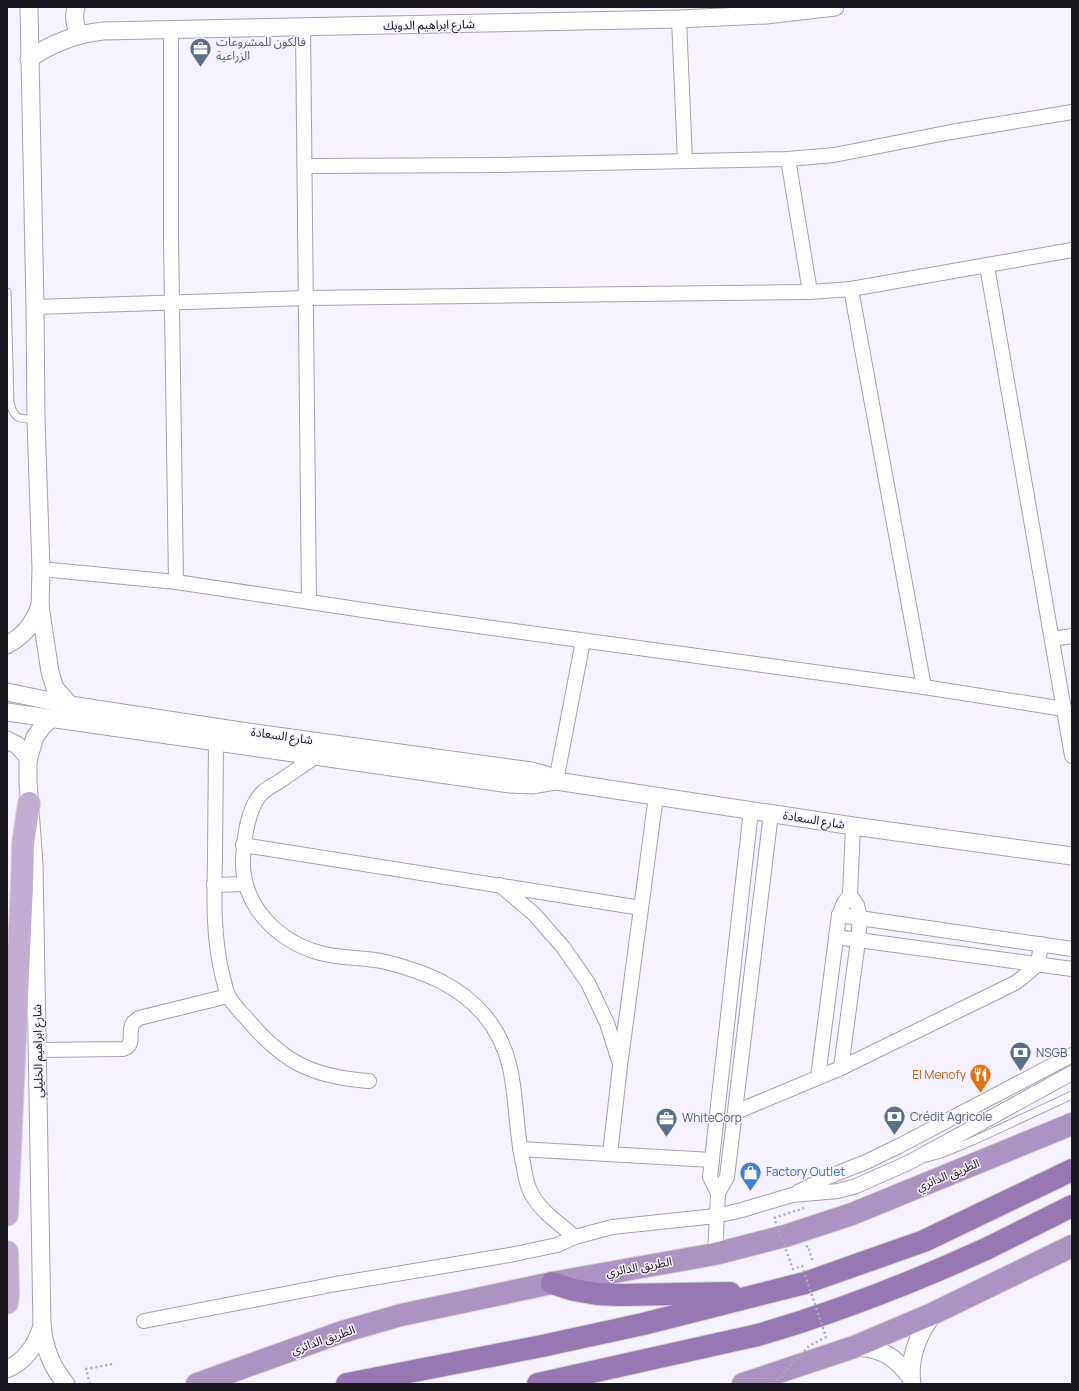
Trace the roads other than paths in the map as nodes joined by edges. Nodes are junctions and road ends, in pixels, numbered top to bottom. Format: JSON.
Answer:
{"nodes":[{"id":1,"x":29,"y":7,"type":"edge"},
{"id":2,"x":76,"y":7,"type":"edge"},
{"id":3,"x":835,"y":7,"type":"edge"},
{"id":4,"x":679,"y":19,"type":"junction"},
{"id":5,"x":304,"y":28,"type":"junction"},
{"id":6,"x":171,"y":30,"type":"junction"},
{"id":7,"x":78,"y":35,"type":"junction"},
{"id":8,"x":29,"y":59,"type":"junction"},
{"id":9,"x":1072,"y":112,"type":"edge"},
{"id":10,"x":788,"y":159,"type":"junction"},
{"id":11,"x":685,"y":161,"type":"junction"},
{"id":12,"x":305,"y":166,"type":"junction"},
{"id":13,"x":1072,"y":250,"type":"edge"},
{"id":14,"x":987,"y":266,"type":"junction"},
{"id":15,"x":851,"y":289,"type":"junction"},
{"id":16,"x":7,"y":292,"type":"edge"},
{"id":17,"x":810,"y":292,"type":"junction"},
{"id":18,"x":306,"y":298,"type":"junction"},
{"id":19,"x":172,"y":302,"type":"junction"},
{"id":20,"x":35,"y":307,"type":"junction"},
{"id":21,"x":36,"y":419,"type":"junction"},
{"id":22,"x":41,"y":568,"type":"junction"},
{"id":23,"x":176,"y":582,"type":"junction"},
{"id":24,"x":309,"y":602,"type":"junction"},
{"id":25,"x":40,"y":606,"type":"junction"},
{"id":26,"x":1072,"y":636,"type":"edge"},
{"id":27,"x":1052,"y":639,"type":"junction"},
{"id":28,"x":583,"y":641,"type":"junction"},
{"id":29,"x":7,"y":645,"type":"edge"},
{"id":30,"x":924,"y":687,"type":"junction"},
{"id":31,"x":7,"y":692,"type":"edge"},
{"id":32,"x":70,"y":705,"type":"junction"},
{"id":33,"x":1064,"y":709,"type":"junction"},
{"id":34,"x":7,"y":712,"type":"edge"},
{"id":35,"x":51,"y":719,"type":"junction"},
{"id":36,"x":7,"y":740,"type":"edge"},
{"id":37,"x":216,"y":743,"type":"junction"},
{"id":38,"x":1072,"y":756,"type":"edge"},
{"id":39,"x":315,"y":757,"type":"junction"},
{"id":40,"x":29,"y":758,"type":"junction"},
{"id":41,"x":556,"y":781,"type":"junction"},
{"id":42,"x":656,"y":796,"type":"junction"},
{"id":43,"x":29,"y":803,"type":"junction"},
{"id":44,"x":751,"y":810,"type":"junction"},
{"id":45,"x":771,"y":813,"type":"junction"},
{"id":46,"x":853,"y":826,"type":"junction"},
{"id":47,"x":244,"y":845,"type":"junction"},
{"id":48,"x":1072,"y":856,"type":"edge"},
{"id":49,"x":245,"y":884,"type":"junction"},
{"id":50,"x":214,"y":885,"type":"junction"},
{"id":51,"x":500,"y":885,"type":"junction"},
{"id":52,"x":850,"y":894,"type":"junction"},
{"id":53,"x":641,"y":908,"type":"junction"},
{"id":54,"x":839,"y":915,"type":"junction"},
{"id":55,"x":860,"y":918,"type":"junction"},
{"id":56,"x":836,"y":937,"type":"junction"},
{"id":57,"x":858,"y":941,"type":"junction"},
{"id":58,"x":1041,"y":944,"type":"junction"},
{"id":59,"x":1072,"y":949,"type":"edge"},
{"id":60,"x":1038,"y":964,"type":"junction"},
{"id":61,"x":1072,"y":969,"type":"edge"},
{"id":62,"x":228,"y":996,"type":"junction"},
{"id":63,"x":38,"y":1050,"type":"junction"},
{"id":64,"x":1072,"y":1056,"type":"edge"},
{"id":65,"x":620,"y":1066,"type":"junction"},
{"id":66,"x":841,"y":1068,"type":"junction"},
{"id":67,"x":1072,"y":1073,"type":"edge"},
{"id":68,"x":818,"y":1077,"type":"junction"},
{"id":69,"x":1027,"y":1080,"type":"junction"},
{"id":70,"x":368,"y":1081,"type":"dead end"},
{"id":71,"x":1035,"y":1094,"type":"junction"},
{"id":72,"x":1072,"y":1095,"type":"edge"},
{"id":73,"x":736,"y":1112,"type":"junction"},
{"id":74,"x":1072,"y":1124,"type":"edge"},
{"id":75,"x":520,"y":1149,"type":"junction"},
{"id":76,"x":610,"y":1154,"type":"junction"},
{"id":77,"x":712,"y":1160,"type":"junction"},
{"id":78,"x":908,"y":1163,"type":"junction"},
{"id":79,"x":1072,"y":1170,"type":"edge"},
{"id":80,"x":718,"y":1193,"type":"junction"},
{"id":81,"x":792,"y":1195,"type":"junction"},
{"id":82,"x":1072,"y":1206,"type":"edge"},
{"id":83,"x":7,"y":1215,"type":"edge"},
{"id":84,"x":716,"y":1216,"type":"junction"},
{"id":85,"x":576,"y":1237,"type":"junction"},
{"id":86,"x":1072,"y":1246,"type":"edge"},
{"id":87,"x":7,"y":1252,"type":"edge"},
{"id":88,"x":715,"y":1254,"type":"junction"},
{"id":89,"x":552,"y":1283,"type":"junction"},
{"id":90,"x":769,"y":1292,"type":"junction"},
{"id":91,"x":7,"y":1303,"type":"edge"},
{"id":92,"x":934,"y":1313,"type":"junction"},
{"id":93,"x":144,"y":1321,"type":"dead end"},
{"id":94,"x":42,"y":1326,"type":"junction"},
{"id":95,"x":854,"y":1346,"type":"junction"},
{"id":96,"x":7,"y":1369,"type":"edge"},
{"id":97,"x":912,"y":1381,"type":"edge"},
{"id":98,"x":66,"y":1384,"type":"edge"},
{"id":99,"x":197,"y":1384,"type":"edge"},
{"id":100,"x":347,"y":1384,"type":"edge"},
{"id":101,"x":538,"y":1384,"type":"edge"},
{"id":102,"x":743,"y":1384,"type":"edge"}],
"edges":[{"from":1,"to":8,"type":"street"},
{"from":2,"to":7,"type":"street"},
{"from":3,"to":4,"type":"street","name":"شارع ابراهيم الدوبك"},
{"from":4,"to":5,"type":"street","name":"شارع ابراهيم الدوبك"},
{"from":4,"to":11,"type":"street"},
{"from":5,"to":6,"type":"street","name":"شارع ابراهيم الدوبك"},
{"from":5,"to":12,"type":"street"},
{"from":6,"to":7,"type":"street","name":"شارع ابراهيم الدوبك"},
{"from":6,"to":19,"type":"street"},
{"from":7,"to":8,"type":"street","name":"شارع ابراهيم الدوبك"},
{"from":8,"to":20,"type":"street"},
{"from":9,"to":10,"type":"street"},
{"from":10,"to":11,"type":"street"},
{"from":10,"to":17,"type":"street"},
{"from":11,"to":12,"type":"street"},
{"from":12,"to":18,"type":"street"},
{"from":13,"to":14,"type":"street"},
{"from":14,"to":15,"type":"street"},
{"from":14,"to":27,"type":"street"},
{"from":15,"to":17,"type":"street"},
{"from":15,"to":30,"type":"street"},
{"from":16,"to":21,"type":"lane"},
{"from":17,"to":18,"type":"street"},
{"from":18,"to":19,"type":"street"},
{"from":18,"to":24,"type":"street"},
{"from":19,"to":20,"type":"street"},
{"from":19,"to":23,"type":"street"},
{"from":20,"to":21,"type":"street"},
{"from":21,"to":22,"type":"street"},
{"from":22,"to":23,"type":"street"},
{"from":22,"to":25,"type":"street"},
{"from":23,"to":24,"type":"street"},
{"from":24,"to":28,"type":"street"},
{"from":25,"to":29,"type":"street"},
{"from":25,"to":32,"type":"street"},
{"from":26,"to":27,"type":"street"},
{"from":27,"to":33,"type":"street"},
{"from":28,"to":30,"type":"street"},
{"from":28,"to":41,"type":"street"},
{"from":30,"to":33,"type":"street"},
{"from":31,"to":32,"type":"street","name":"شارع السعادة"},
{"from":32,"to":41,"type":"street","name":"شارع السعادة"},
{"from":33,"to":38,"type":"street"},
{"from":34,"to":35,"type":"street","name":"شارع السعادة"},
{"from":35,"to":37,"type":"street","name":"شارع السعادة"},
{"from":35,"to":40,"type":"street","name":"شارع ابراهيم الخليلي"},
{"from":36,"to":40,"type":"street"},
{"from":37,"to":39,"type":"street","name":"شارع السعادة"},
{"from":37,"to":50,"type":"street"},
{"from":39,"to":41,"type":"street","name":"شارع السعادة"},
{"from":39,"to":47,"type":"street"},
{"from":40,"to":43,"type":"street","name":"شارع ابراهيم الخليلي"},
{"from":41,"to":42,"type":"street","name":"شارع السعادة"},
{"from":42,"to":44,"type":"street","name":"شارع السعادة"},
{"from":42,"to":53,"type":"street"},
{"from":43,"to":63,"type":"street","name":"شارع ابراهيم الخليلي"},
{"from":43,"to":83,"type":"main road"},
{"from":44,"to":45,"type":"street","name":"شارع السعادة"},
{"from":44,"to":77,"type":"street"},
{"from":45,"to":46,"type":"street","name":"شارع السعادة"},
{"from":45,"to":73,"type":"street"},
{"from":46,"to":48,"type":"street","name":"شارع السعادة"},
{"from":46,"to":52,"type":"street"},
{"from":47,"to":49,"type":"street"},
{"from":47,"to":51,"type":"street"},
{"from":49,"to":50,"type":"street"},
{"from":49,"to":75,"type":"street"},
{"from":50,"to":62,"type":"street"},
{"from":51,"to":53,"type":"street"},
{"from":51,"to":65,"type":"street"},
{"from":52,"to":54,"type":"street"},
{"from":52,"to":55,"type":"street"},
{"from":53,"to":65,"type":"street"},
{"from":54,"to":55,"type":"street"},
{"from":54,"to":56,"type":"street"},
{"from":55,"to":57,"type":"street"},
{"from":55,"to":58,"type":"street"},
{"from":56,"to":57,"type":"street"},
{"from":56,"to":68,"type":"street"},
{"from":57,"to":60,"type":"street"},
{"from":57,"to":66,"type":"street"},
{"from":58,"to":59,"type":"street"},
{"from":58,"to":60,"type":"street"},
{"from":60,"to":61,"type":"street"},
{"from":60,"to":66,"type":"street"},
{"from":62,"to":63,"type":"street"},
{"from":62,"to":70,"type":"street"},
{"from":63,"to":94,"type":"street","name":"شارع ابراهيم الخليلي"},
{"from":64,"to":69,"type":"street"},
{"from":65,"to":76,"type":"street"},
{"from":66,"to":68,"type":"street"},
{"from":67,"to":71,"type":"street"},
{"from":68,"to":73,"type":"street"},
{"from":69,"to":71,"type":"street"},
{"from":69,"to":81,"type":"street"},
{"from":71,"to":78,"type":"street"},
{"from":72,"to":78,"type":"lane"},
{"from":73,"to":80,"type":"street"},
{"from":74,"to":88,"type":"highway","name":"الطريق الدائري"},
{"from":75,"to":76,"type":"street"},
{"from":75,"to":85,"type":"street"},
{"from":76,"to":77,"type":"street"},
{"from":77,"to":80,"type":"street"},
{"from":78,"to":81,"type":"street"},
{"from":79,"to":90,"type":"highway"},
{"from":80,"to":84,"type":"street"},
{"from":81,"to":84,"type":"street"},
{"from":82,"to":101,"type":"highway"},
{"from":84,"to":85,"type":"street"},
{"from":84,"to":88,"type":"street"},
{"from":85,"to":93,"type":"street"},
{"from":86,"to":92,"type":"highway"},
{"from":87,"to":91,"type":"main road"},
{"from":88,"to":89,"type":"highway","name":"الطريق الدائري"},
{"from":89,"to":90,"type":"highway"},
{"from":89,"to":99,"type":"highway","name":"الطريق الدائري"},
{"from":90,"to":100,"type":"highway"},
{"from":92,"to":95,"type":"highway"},
{"from":92,"to":97,"type":"street"},
{"from":94,"to":96,"type":"street"},
{"from":94,"to":98,"type":"street","name":"شارع ابراهيم الخليلي"},
{"from":95,"to":97,"type":"street"},
{"from":95,"to":102,"type":"highway"}]}
